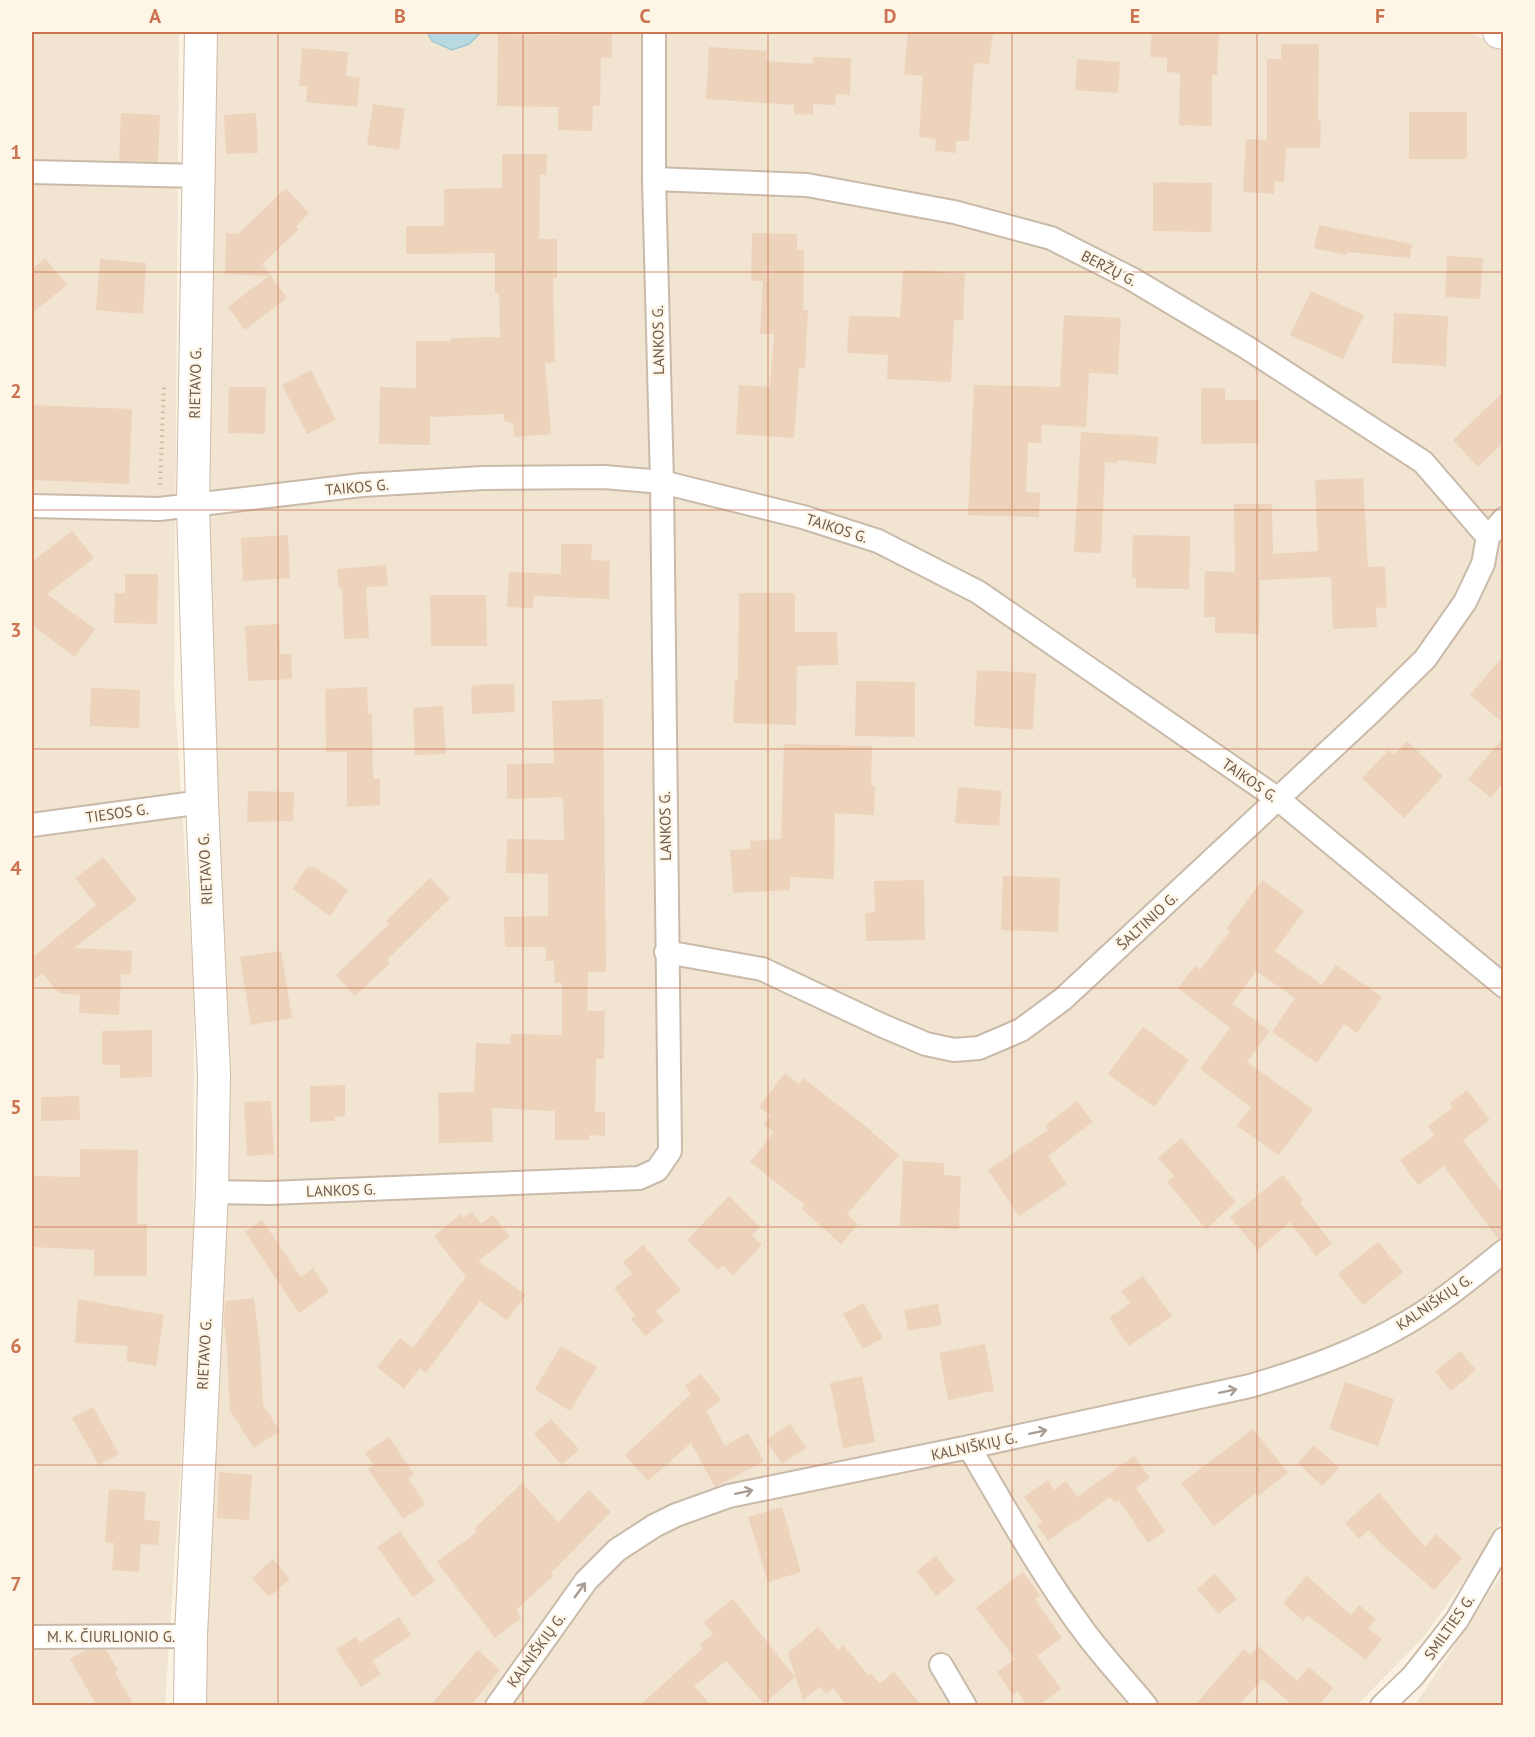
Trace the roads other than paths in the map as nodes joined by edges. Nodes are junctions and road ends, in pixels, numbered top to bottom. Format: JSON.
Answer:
{"nodes":[{"id":1,"x":201,"y":32,"type":"edge"},
{"id":2,"x":654,"y":32,"type":"edge"},
{"id":3,"x":32,"y":172,"type":"edge"},
{"id":4,"x":199,"y":176,"type":"junction"},
{"id":5,"x":654,"y":179,"type":"junction"},
{"id":6,"x":662,"y":482,"type":"junction"},
{"id":7,"x":32,"y":506,"type":"edge"},
{"id":8,"x":193,"y":506,"type":"junction"},
{"id":9,"x":1503,"y":519,"type":"edge"},
{"id":10,"x":1488,"y":537,"type":"junction"},
{"id":11,"x":1278,"y":799,"type":"junction"},
{"id":12,"x":202,"y":802,"type":"junction"},
{"id":13,"x":32,"y":825,"type":"edge"},
{"id":14,"x":666,"y":952,"type":"junction"},
{"id":15,"x":1503,"y":986,"type":"edge"},
{"id":16,"x":212,"y":1192,"type":"junction"},
{"id":17,"x":1503,"y":1251,"type":"edge"},
{"id":18,"x":969,"y":1447,"type":"junction"},
{"id":19,"x":1503,"y":1539,"type":"edge"},
{"id":20,"x":32,"y":1636,"type":"edge"},
{"id":21,"x":191,"y":1636,"type":"junction"},
{"id":22,"x":941,"y":1665,"type":"dead end"},
{"id":23,"x":190,"y":1706,"type":"edge"},
{"id":24,"x":497,"y":1706,"type":"edge"},
{"id":25,"x":965,"y":1706,"type":"edge"},
{"id":26,"x":1146,"y":1706,"type":"edge"},
{"id":27,"x":1382,"y":1706,"type":"edge"}],
"edges":[{"from":1,"to":4,"type":"main road","name":"RIETAVO G."},
{"from":2,"to":5,"type":"street","name":"LANKOS G."},
{"from":3,"to":4,"type":"street"},
{"from":4,"to":8,"type":"main road","name":"RIETAVO G."},
{"from":5,"to":6,"type":"street","name":"LANKOS G."},
{"from":5,"to":10,"type":"street","name":"BERŽŲ G."},
{"from":6,"to":8,"type":"street","name":"TAIKOS G."},
{"from":6,"to":11,"type":"street","name":"TAIKOS G."},
{"from":6,"to":14,"type":"street","name":"LANKOS G."},
{"from":7,"to":8,"type":"street","name":"TAIKOS G."},
{"from":8,"to":12,"type":"main road","name":"RIETAVO G."},
{"from":9,"to":10,"type":"street","name":"ŠALTINIO G."},
{"from":10,"to":11,"type":"street","name":"ŠALTINIO G."},
{"from":11,"to":14,"type":"street","name":"ŠALTINIO G."},
{"from":11,"to":15,"type":"street","name":"TAIKOS G."},
{"from":12,"to":13,"type":"street","name":"TIESOS G."},
{"from":12,"to":16,"type":"main road","name":"RIETAVO G."},
{"from":14,"to":16,"type":"street","name":"LANKOS G."},
{"from":16,"to":21,"type":"main road","name":"RIETAVO G."},
{"from":18,"to":17,"type":"street","name":"KALNIŠKIŲ G.","one_way":true},
{"from":24,"to":18,"type":"street","name":"KALNIŠKIŲ G.","one_way":true},
{"from":18,"to":26,"type":"street"},
{"from":19,"to":27,"type":"street","name":"SMILTIES G."},
{"from":20,"to":21,"type":"street","name":"M. K. ČIURLIONIO G."},
{"from":21,"to":23,"type":"main road","name":"RIETAVO G."},
{"from":22,"to":25,"type":"street"}]}
